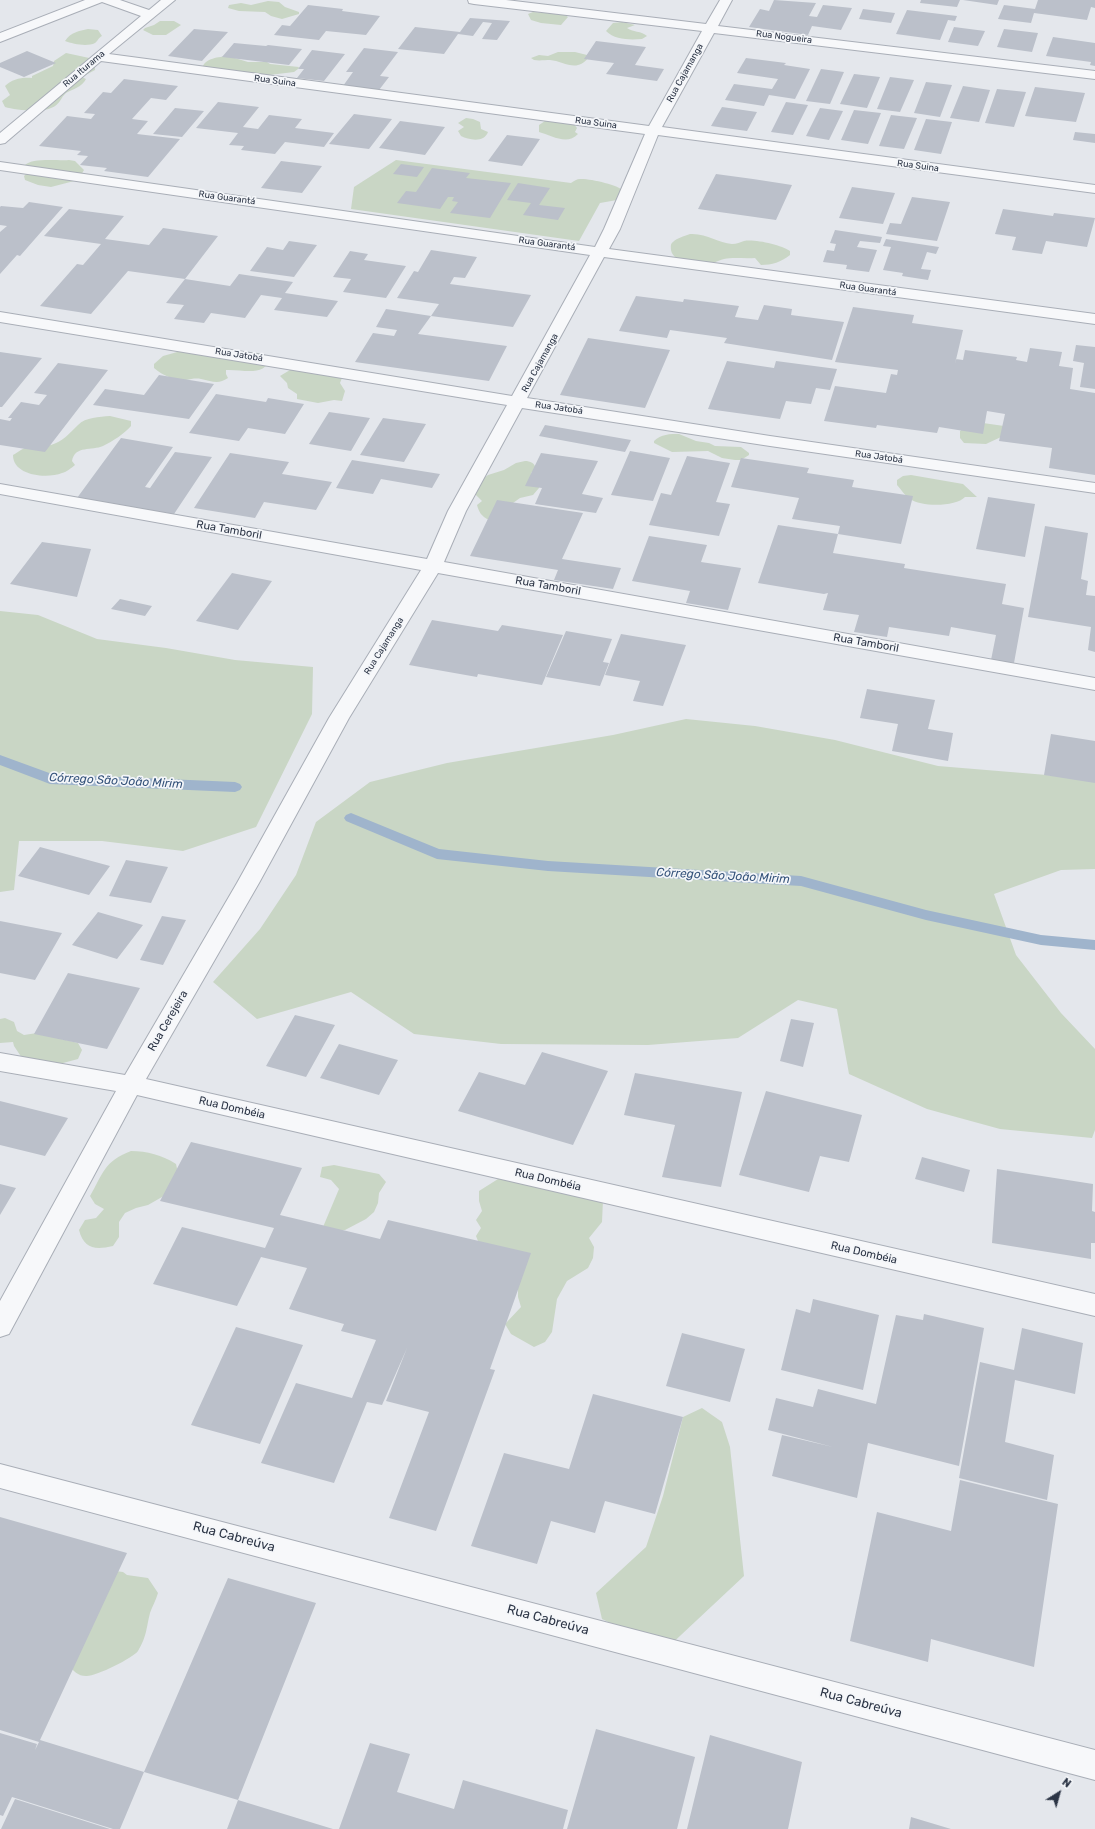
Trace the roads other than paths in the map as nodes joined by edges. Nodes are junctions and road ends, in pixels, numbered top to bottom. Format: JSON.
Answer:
{"nodes":[{"id":1,"x":97,"y":0,"type":"edge"},
{"id":2,"x":107,"y":0,"type":"edge"},
{"id":3,"x":169,"y":0,"type":"edge"},
{"id":4,"x":474,"y":0,"type":"edge"},
{"id":5,"x":726,"y":0,"type":"edge"},
{"id":6,"x":151,"y":15,"type":"junction"},
{"id":7,"x":710,"y":28,"type":"junction"},
{"id":8,"x":0,"y":38,"type":"edge"},
{"id":9,"x":98,"y":57,"type":"junction"},
{"id":10,"x":1095,"y":75,"type":"edge"},
{"id":11,"x":653,"y":131,"type":"junction"},
{"id":12,"x":0,"y":140,"type":"edge"},
{"id":13,"x":0,"y":166,"type":"edge"},
{"id":14,"x":1095,"y":189,"type":"edge"},
{"id":15,"x":599,"y":252,"type":"junction"},
{"id":16,"x":0,"y":317,"type":"edge"},
{"id":17,"x":1095,"y":319,"type":"edge"},
{"id":18,"x":518,"y":402,"type":"junction"},
{"id":19,"x":1095,"y":488,"type":"edge"},
{"id":20,"x":0,"y":489,"type":"edge"},
{"id":21,"x":433,"y":566,"type":"junction"},
{"id":22,"x":1095,"y":684,"type":"edge"},
{"id":23,"x":340,"y":718,"type":"joint"},
{"id":24,"x":0,"y":1062,"type":"edge"},
{"id":25,"x":131,"y":1085,"type":"junction"},
{"id":26,"x":1095,"y":1305,"type":"edge"},
{"id":27,"x":0,"y":1326,"type":"edge"},
{"id":28,"x":0,"y":1476,"type":"edge"},
{"id":29,"x":1095,"y":1765,"type":"edge"}],
"edges":[{"from":1,"to":8,"type":"street"},
{"from":2,"to":6,"type":"street"},
{"from":3,"to":6,"type":"street","name":"Rua Iturama"},
{"from":4,"to":7,"type":"street","name":"Rua Nogueira"},
{"from":5,"to":7,"type":"street","name":"Rua Cajamanga"},
{"from":6,"to":9,"type":"street","name":"Rua Iturama"},
{"from":7,"to":10,"type":"street","name":"Rua Nogueira"},
{"from":7,"to":11,"type":"street","name":"Rua Cajamanga"},
{"from":9,"to":11,"type":"street","name":"Rua Suina"},
{"from":9,"to":12,"type":"street","name":"Rua Iturama"},
{"from":11,"to":14,"type":"street","name":"Rua Suina"},
{"from":11,"to":15,"type":"street","name":"Rua Cajamanga"},
{"from":13,"to":15,"type":"street","name":"Rua Guarantá"},
{"from":15,"to":17,"type":"street","name":"Rua Guarantá"},
{"from":15,"to":18,"type":"street","name":"Rua Cajamanga"},
{"from":16,"to":18,"type":"street","name":"Rua Jatobá"},
{"from":18,"to":19,"type":"street","name":"Rua Jatobá"},
{"from":18,"to":21,"type":"street","name":"Rua Cajamanga"},
{"from":20,"to":21,"type":"street","name":"Rua Tamboril"},
{"from":21,"to":22,"type":"street","name":"Rua Tamboril"},
{"from":21,"to":23,"type":"street","name":"Rua Cajamanga"},
{"from":23,"to":25,"type":"street","name":"Rua Cerejeira"},
{"from":24,"to":25,"type":"street","name":"Rua Dombéia"},
{"from":25,"to":26,"type":"street","name":"Rua Dombéia"},
{"from":25,"to":27,"type":"street","name":"Rua Cerejeira"},
{"from":28,"to":29,"type":"street","name":"Rua Cabreúva"}]}
